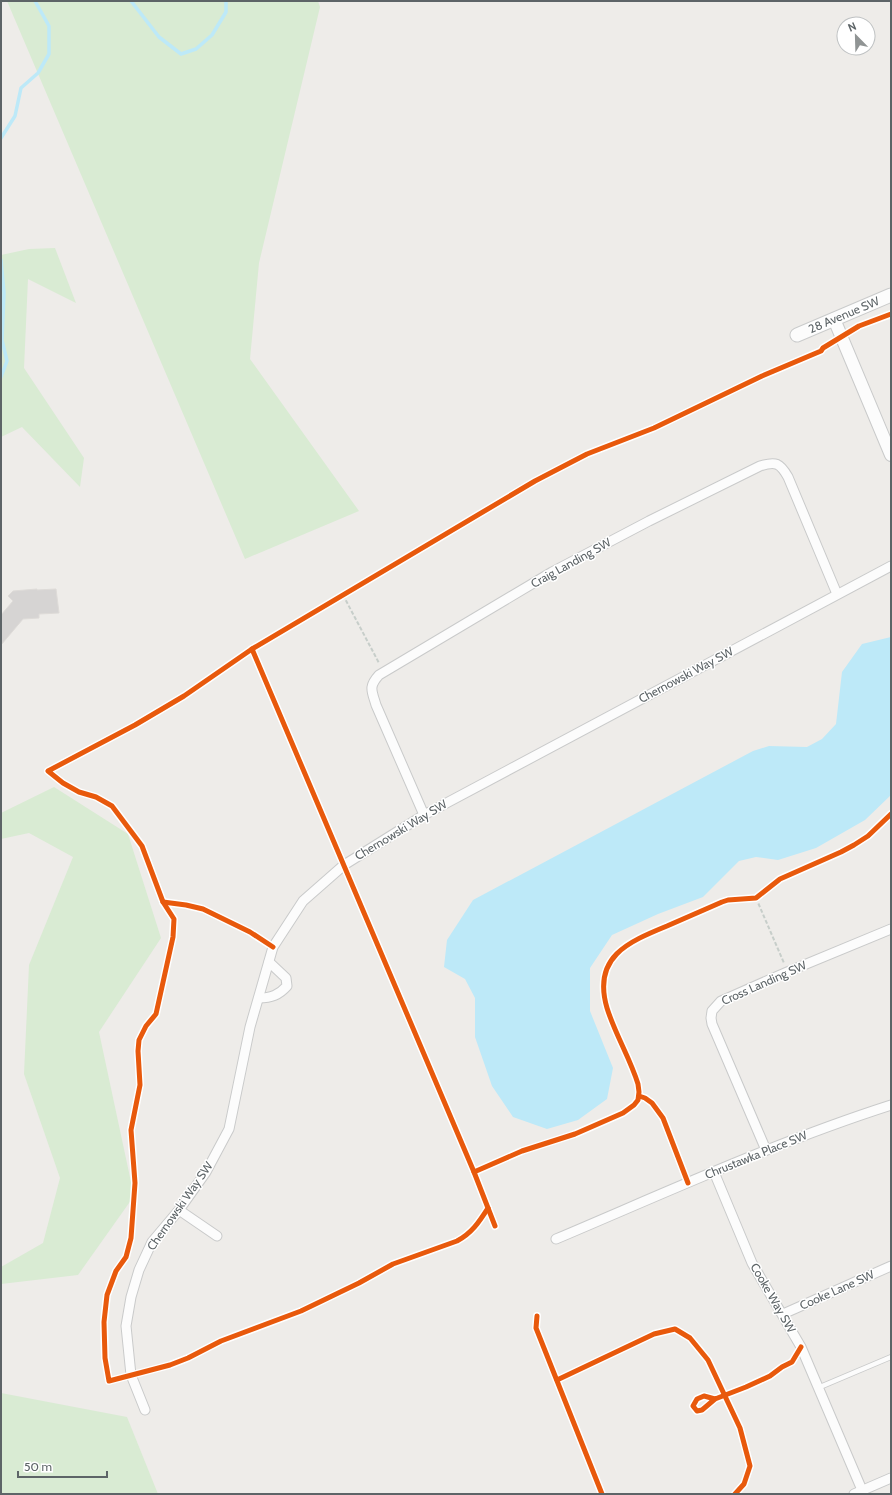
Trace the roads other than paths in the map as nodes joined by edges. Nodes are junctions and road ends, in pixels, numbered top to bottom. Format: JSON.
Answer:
{"nodes":[{"id":1,"x":891,"y":294,"type":"edge"},
{"id":2,"x":834,"y":319,"type":"junction"},
{"id":3,"x":797,"y":335,"type":"dead end"},
{"id":4,"x":891,"y":455,"type":"edge"},
{"id":5,"x":891,"y":566,"type":"edge"},
{"id":6,"x":837,"y":594,"type":"junction"},
{"id":7,"x":424,"y":815,"type":"junction"},
{"id":8,"x":891,"y":929,"type":"edge"},
{"id":9,"x":269,"y":962,"type":"junction"},
{"id":10,"x":259,"y":998,"type":"junction"},
{"id":11,"x":891,"y":1105,"type":"edge"},
{"id":12,"x":766,"y":1150,"type":"junction"},
{"id":13,"x":714,"y":1172,"type":"junction"},
{"id":14,"x":179,"y":1210,"type":"junction"},
{"id":15,"x":217,"y":1236,"type":"dead end"},
{"id":16,"x":556,"y":1239,"type":"dead end"},
{"id":17,"x":891,"y":1266,"type":"edge"},
{"id":18,"x":783,"y":1314,"type":"junction"},
{"id":19,"x":891,"y":1356,"type":"edge"},
{"id":20,"x":820,"y":1387,"type":"junction"},
{"id":21,"x":145,"y":1410,"type":"dead end"},
{"id":22,"x":891,"y":1478,"type":"edge"},
{"id":23,"x":858,"y":1492,"type":"edge"}],
"edges":[{"from":1,"to":2,"type":"main road","name":"28 Avenue SW"},
{"from":2,"to":3,"type":"main road","name":"28 Avenue SW"},
{"from":2,"to":4,"type":"street"},
{"from":5,"to":6,"type":"street","name":"Chernowski Way SW"},
{"from":6,"to":7,"type":"street","name":"Chernowski Way SW"},
{"from":6,"to":7,"type":"street","name":"Craig Landing SW"},
{"from":7,"to":9,"type":"street","name":"Chernowski Way SW"},
{"from":8,"to":12,"type":"street","name":"Cross Landing SW"},
{"from":9,"to":10,"type":"street","name":"Chernowski Way SW"},
{"from":9,"to":10,"type":"street"},
{"from":10,"to":14,"type":"street","name":"Chernowski Way SW"},
{"from":11,"to":12,"type":"street","name":"Chrustawka Place SW"},
{"from":12,"to":13,"type":"street","name":"Chrustawka Place SW"},
{"from":13,"to":16,"type":"street","name":"Chrustawka Place SW"},
{"from":13,"to":18,"type":"street","name":"Cooke Way SW"},
{"from":14,"to":15,"type":"street"},
{"from":14,"to":21,"type":"street","name":"Chernowski Way SW"},
{"from":17,"to":18,"type":"street","name":"Cooke Lane SW"},
{"from":18,"to":20,"type":"street","name":"Cooke Way SW"},
{"from":19,"to":20,"type":"lane"},
{"from":20,"to":23,"type":"street","name":"Cooke Way SW"},
{"from":22,"to":23,"type":"street"}]}
